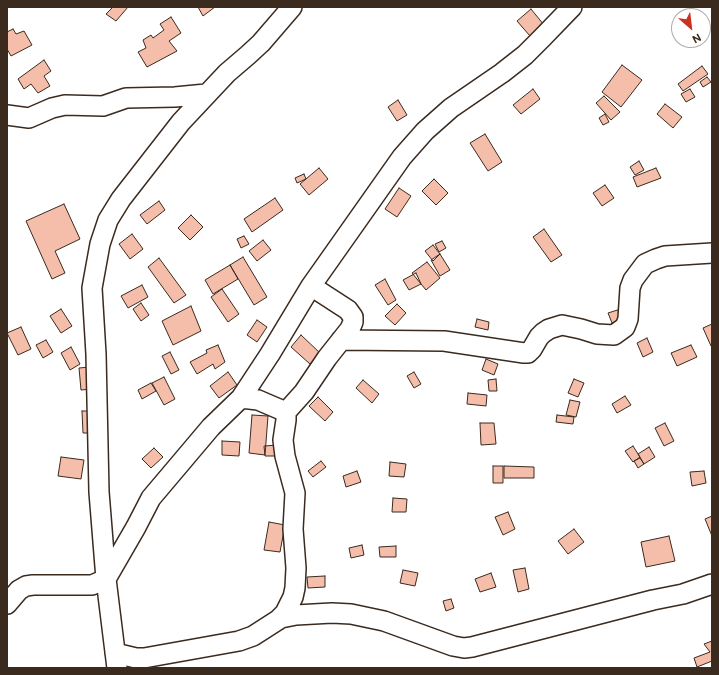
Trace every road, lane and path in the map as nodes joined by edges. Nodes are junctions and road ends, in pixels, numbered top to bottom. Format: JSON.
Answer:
{"nodes":[{"id":1,"x":292,"y":7,"type":"edge"},
{"id":2,"x":572,"y":7,"type":"edge"},
{"id":3,"x":206,"y":94,"type":"junction"},
{"id":4,"x":7,"y":114,"type":"edge"},
{"id":5,"x":712,"y":253,"type":"edge"},
{"id":6,"x":310,"y":286,"type":"junction"},
{"id":7,"x":341,"y":340,"type":"junction"},
{"id":8,"x":241,"y":398,"type":"junction"},
{"id":9,"x":286,"y":412,"type":"junction"},
{"id":10,"x":106,"y":579,"type":"junction"},
{"id":11,"x":712,"y":584,"type":"edge"},
{"id":12,"x":7,"y":604,"type":"edge"},
{"id":13,"x":278,"y":620,"type":"junction"},
{"id":14,"x":116,"y":660,"type":"edge"}],
"edges":[{"from":1,"to":3,"type":"street"},
{"from":2,"to":6,"type":"street"},
{"from":3,"to":4,"type":"street"},
{"from":3,"to":10,"type":"street"},
{"from":5,"to":7,"type":"street"},
{"from":6,"to":7,"type":"street"},
{"from":6,"to":8,"type":"street"},
{"from":7,"to":9,"type":"street"},
{"from":8,"to":9,"type":"street"},
{"from":8,"to":10,"type":"street"},
{"from":9,"to":13,"type":"street"},
{"from":10,"to":12,"type":"street"},
{"from":10,"to":14,"type":"street"},
{"from":11,"to":13,"type":"street"},
{"from":13,"to":14,"type":"street"}]}
